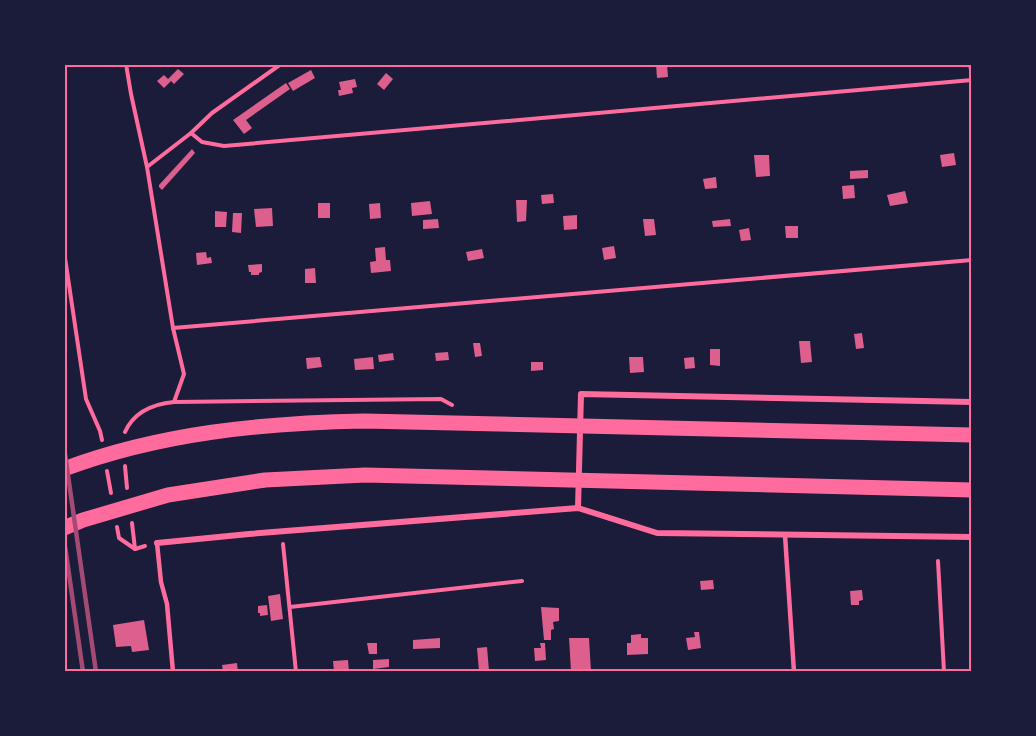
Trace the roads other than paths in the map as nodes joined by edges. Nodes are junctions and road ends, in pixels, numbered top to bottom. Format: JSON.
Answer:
{"nodes":[{"id":1,"x":972,"y":402,"type":"edge"},
{"id":2,"x":972,"y":435,"type":"edge"},
{"id":3,"x":64,"y":469,"type":"edge"},
{"id":4,"x":972,"y":490,"type":"edge"},
{"id":5,"x":578,"y":508,"type":"junction"},
{"id":6,"x":64,"y":528,"type":"edge"},
{"id":7,"x":785,"y":536,"type":"junction"},
{"id":8,"x":972,"y":537,"type":"edge"},
{"id":9,"x":157,"y":543,"type":"joint"},
{"id":10,"x":173,"y":672,"type":"edge"},
{"id":11,"x":794,"y":672,"type":"edge"}],
"edges":[{"from":1,"to":5,"type":"street"},
{"from":2,"to":3,"type":"main road"},
{"from":4,"to":6,"type":"main road"},
{"from":5,"to":7,"type":"street"},
{"from":5,"to":9,"type":"street"},
{"from":7,"to":8,"type":"street"},
{"from":7,"to":11,"type":"lane"},
{"from":9,"to":10,"type":"lane"}]}
